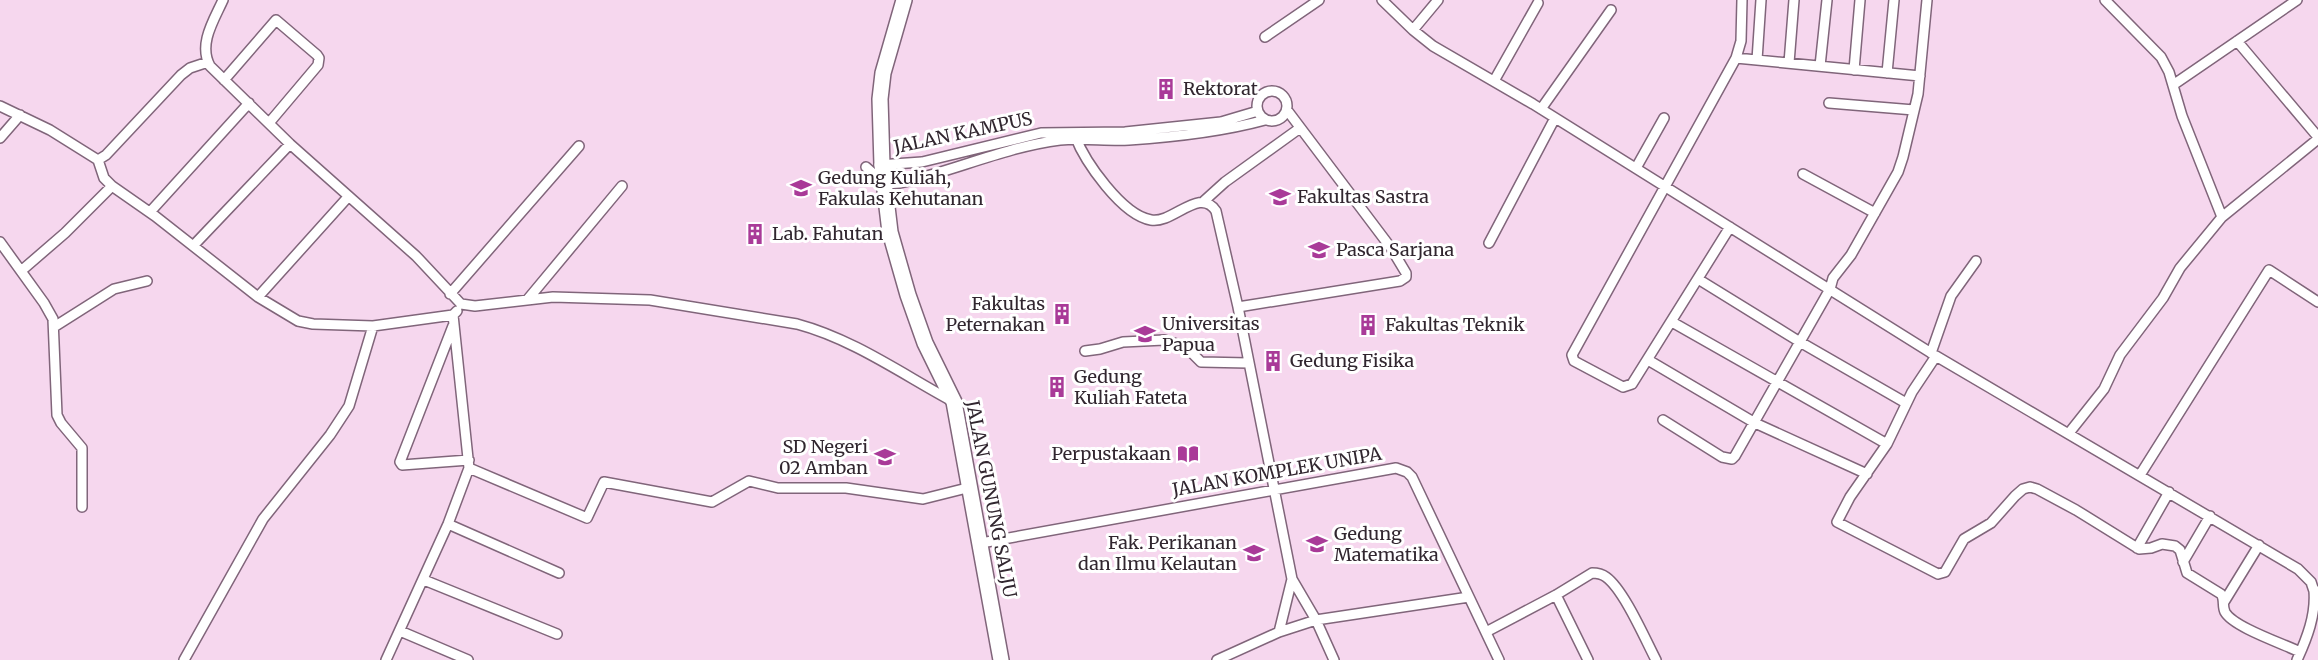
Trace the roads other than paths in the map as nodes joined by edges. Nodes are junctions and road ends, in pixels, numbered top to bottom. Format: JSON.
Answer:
{"nodes":[{"id":1,"x":224,"y":0,"type":"edge"},
{"id":2,"x":904,"y":0,"type":"edge"},
{"id":3,"x":1319,"y":0,"type":"edge"},
{"id":4,"x":1383,"y":0,"type":"edge"},
{"id":5,"x":1438,"y":0,"type":"edge"},
{"id":6,"x":1742,"y":0,"type":"edge"},
{"id":7,"x":1761,"y":0,"type":"edge"},
{"id":8,"x":1794,"y":0,"type":"edge"},
{"id":9,"x":1827,"y":0,"type":"edge"},
{"id":10,"x":1860,"y":0,"type":"edge"},
{"id":11,"x":1894,"y":0,"type":"edge"},
{"id":12,"x":1927,"y":0,"type":"edge"},
{"id":13,"x":2105,"y":0,"type":"edge"},
{"id":14,"x":2297,"y":0,"type":"edge"},
{"id":15,"x":1538,"y":3,"type":"dead end"},
{"id":16,"x":1611,"y":10,"type":"dead end"},
{"id":17,"x":1413,"y":30,"type":"junction"},
{"id":18,"x":1265,"y":37,"type":"dead end"},
{"id":19,"x":2237,"y":41,"type":"junction"},
{"id":20,"x":1736,"y":58,"type":"junction"},
{"id":21,"x":1757,"y":60,"type":"junction"},
{"id":22,"x":208,"y":62,"type":"junction"},
{"id":23,"x":1789,"y":63,"type":"junction"},
{"id":24,"x":1820,"y":66,"type":"junction"},
{"id":25,"x":1854,"y":70,"type":"junction"},
{"id":26,"x":1887,"y":73,"type":"junction"},
{"id":27,"x":1920,"y":76,"type":"junction"},
{"id":28,"x":224,"y":80,"type":"junction"},
{"id":29,"x":1494,"y":81,"type":"junction"},
{"id":30,"x":2173,"y":85,"type":"junction"},
{"id":31,"x":249,"y":103,"type":"junction"},
{"id":32,"x":1829,"y":103,"type":"dead end"},
{"id":33,"x":0,"y":106,"type":"edge"},
{"id":34,"x":1541,"y":109,"type":"junction"},
{"id":35,"x":1287,"y":110,"type":"junction"},
{"id":36,"x":1914,"y":110,"type":"junction"},
{"id":37,"x":1258,"y":111,"type":"junction"},
{"id":38,"x":20,"y":115,"type":"junction"},
{"id":39,"x":1555,"y":118,"type":"junction"},
{"id":40,"x":1664,"y":118,"type":"dead end"},
{"id":41,"x":1265,"y":120,"type":"junction"},
{"id":42,"x":269,"y":123,"type":"junction"},
{"id":43,"x":1212,"y":127,"type":"junction"},
{"id":44,"x":1300,"y":128,"type":"junction"},
{"id":45,"x":1075,"y":137,"type":"junction"},
{"id":46,"x":1095,"y":137,"type":"junction"},
{"id":47,"x":0,"y":138,"type":"edge"},
{"id":48,"x":2318,"y":138,"type":"edge"},
{"id":49,"x":290,"y":144,"type":"junction"},
{"id":50,"x":579,"y":146,"type":"dead end"},
{"id":51,"x":98,"y":160,"type":"junction"},
{"id":52,"x":1089,"y":161,"type":"junction"},
{"id":53,"x":882,"y":165,"type":"junction"},
{"id":54,"x":1636,"y":168,"type":"junction"},
{"id":55,"x":1803,"y":174,"type":"dead end"},
{"id":56,"x":885,"y":184,"type":"junction"},
{"id":57,"x":112,"y":186,"type":"junction"},
{"id":58,"x":622,"y":186,"type":"dead end"},
{"id":59,"x":1666,"y":187,"type":"junction"},
{"id":60,"x":348,"y":197,"type":"junction"},
{"id":61,"x":1204,"y":201,"type":"junction"},
{"id":62,"x":150,"y":212,"type":"junction"},
{"id":63,"x":1875,"y":213,"type":"junction"},
{"id":64,"x":2222,"y":217,"type":"junction"},
{"id":65,"x":1730,"y":227,"type":"junction"},
{"id":66,"x":0,"y":242,"type":"edge"},
{"id":67,"x":1489,"y":243,"type":"dead end"},
{"id":68,"x":193,"y":246,"type":"junction"},
{"id":69,"x":1976,"y":261,"type":"dead end"},
{"id":70,"x":21,"y":270,"type":"junction"},
{"id":71,"x":1698,"y":279,"type":"junction"},
{"id":72,"x":147,"y":281,"type":"dead end"},
{"id":73,"x":1830,"y":290,"type":"junction"},
{"id":74,"x":450,"y":294,"type":"junction"},
{"id":75,"x":258,"y":297,"type":"junction"},
{"id":76,"x":528,"y":299,"type":"junction"},
{"id":77,"x":2318,"y":302,"type":"edge"},
{"id":78,"x":461,"y":304,"type":"junction"},
{"id":79,"x":1238,"y":307,"type":"junction"},
{"id":80,"x":453,"y":320,"type":"junction"},
{"id":81,"x":1672,"y":322,"type":"junction"},
{"id":82,"x":54,"y":327,"type":"junction"},
{"id":83,"x":373,"y":327,"type":"junction"},
{"id":84,"x":1800,"y":342,"type":"junction"},
{"id":85,"x":1085,"y":351,"type":"dead end"},
{"id":86,"x":1934,"y":355,"type":"junction"},
{"id":87,"x":1648,"y":360,"type":"junction"},
{"id":88,"x":1248,"y":363,"type":"junction"},
{"id":89,"x":1777,"y":383,"type":"junction"},
{"id":90,"x":954,"y":402,"type":"junction"},
{"id":91,"x":1906,"y":403,"type":"junction"},
{"id":92,"x":1663,"y":420,"type":"dead end"},
{"id":93,"x":1755,"y":423,"type":"junction"},
{"id":94,"x":2069,"y":433,"type":"junction"},
{"id":95,"x":1887,"y":444,"type":"junction"},
{"id":96,"x":469,"y":464,"type":"junction"},
{"id":97,"x":1867,"y":474,"type":"junction"},
{"id":98,"x":2140,"y":474,"type":"junction"},
{"id":99,"x":971,"y":487,"type":"junction"},
{"id":100,"x":1275,"y":489,"type":"junction"},
{"id":101,"x":2169,"y":492,"type":"junction"},
{"id":102,"x":82,"y":507,"type":"dead end"},
{"id":103,"x":2210,"y":516,"type":"junction"},
{"id":104,"x":448,"y":524,"type":"junction"},
{"id":105,"x":981,"y":543,"type":"junction"},
{"id":106,"x":2259,"y":545,"type":"junction"},
{"id":107,"x":2137,"y":548,"type":"junction"},
{"id":108,"x":2183,"y":562,"type":"junction"},
{"id":109,"x":559,"y":573,"type":"dead end"},
{"id":110,"x":1292,"y":579,"type":"junction"},
{"id":111,"x":424,"y":580,"type":"junction"},
{"id":112,"x":2316,"y":591,"type":"edge"},
{"id":113,"x":1556,"y":595,"type":"junction"},
{"id":114,"x":1469,"y":597,"type":"junction"},
{"id":115,"x":2224,"y":602,"type":"junction"},
{"id":116,"x":1316,"y":620,"type":"junction"},
{"id":117,"x":400,"y":631,"type":"junction"},
{"id":118,"x":1279,"y":632,"type":"junction"},
{"id":119,"x":1486,"y":632,"type":"junction"},
{"id":120,"x":557,"y":634,"type":"dead end"},
{"id":121,"x":2299,"y":656,"type":"edge"},
{"id":122,"x":184,"y":660,"type":"edge"},
{"id":123,"x":386,"y":660,"type":"edge"},
{"id":124,"x":468,"y":660,"type":"edge"},
{"id":125,"x":1001,"y":660,"type":"edge"},
{"id":126,"x":1217,"y":660,"type":"edge"},
{"id":127,"x":1334,"y":660,"type":"edge"},
{"id":128,"x":1499,"y":660,"type":"edge"},
{"id":129,"x":1587,"y":660,"type":"edge"},
{"id":130,"x":1656,"y":660,"type":"edge"}],
"edges":[{"from":1,"to":22,"type":"street"},
{"from":2,"to":53,"type":"main road","name":"JALAN GUNUNG SALJU"},
{"from":3,"to":18,"type":"street"},
{"from":4,"to":17,"type":"street"},
{"from":5,"to":17,"type":"street"},
{"from":6,"to":20,"type":"street"},
{"from":7,"to":21,"type":"street"},
{"from":8,"to":23,"type":"street"},
{"from":9,"to":24,"type":"street"},
{"from":10,"to":25,"type":"street"},
{"from":11,"to":26,"type":"street"},
{"from":12,"to":27,"type":"street"},
{"from":13,"to":30,"type":"street"},
{"from":14,"to":19,"type":"street"},
{"from":15,"to":29,"type":"street"},
{"from":16,"to":34,"type":"street"},
{"from":17,"to":29,"type":"street"},
{"from":19,"to":30,"type":"street"},
{"from":19,"to":48,"type":"street"},
{"from":20,"to":21,"type":"street"},
{"from":20,"to":59,"type":"street"},
{"from":21,"to":23,"type":"street"},
{"from":22,"to":28,"type":"street"},
{"from":22,"to":51,"type":"street"},
{"from":23,"to":24,"type":"street"},
{"from":24,"to":25,"type":"street"},
{"from":25,"to":26,"type":"street"},
{"from":26,"to":27,"type":"street"},
{"from":27,"to":36,"type":"street"},
{"from":28,"to":31,"type":"street"},
{"from":28,"to":42,"type":"street"},
{"from":29,"to":34,"type":"street"},
{"from":30,"to":64,"type":"street"},
{"from":31,"to":42,"type":"street"},
{"from":31,"to":62,"type":"street"},
{"from":32,"to":36,"type":"street"},
{"from":33,"to":38,"type":"street"},
{"from":34,"to":39,"type":"street"},
{"from":35,"to":37,"type":"street"},
{"from":35,"to":41,"type":"street","name":"JALAN KAMPUS"},
{"from":35,"to":44,"type":"street"},
{"from":36,"to":63,"type":"street"},
{"from":37,"to":41,"type":"street"},
{"from":37,"to":43,"type":"street","name":"JALAN KAMPUS"},
{"from":38,"to":47,"type":"street"},
{"from":38,"to":51,"type":"street"},
{"from":39,"to":54,"type":"street"},
{"from":39,"to":67,"type":"street"},
{"from":40,"to":54,"type":"street"},
{"from":41,"to":43,"type":"street","name":"JALAN KAMPUS"},
{"from":42,"to":49,"type":"street"},
{"from":43,"to":46,"type":"street","name":"JALAN KAMPUS"},
{"from":44,"to":61,"type":"street"},
{"from":44,"to":79,"type":"street"},
{"from":45,"to":46,"type":"street","name":"JALAN KAMPUS"},
{"from":45,"to":52,"type":"street"},
{"from":45,"to":53,"type":"street","name":"JALAN KAMPUS"},
{"from":45,"to":56,"type":"street","name":"JALAN KAMPUS"},
{"from":46,"to":52,"type":"street"},
{"from":48,"to":64,"type":"street"},
{"from":49,"to":60,"type":"street"},
{"from":49,"to":68,"type":"street"},
{"from":50,"to":74,"type":"street"},
{"from":51,"to":57,"type":"street"},
{"from":52,"to":61,"type":"street"},
{"from":53,"to":56,"type":"main road","name":"JALAN GUNUNG SALJU"},
{"from":54,"to":59,"type":"street"},
{"from":55,"to":63,"type":"street"},
{"from":56,"to":90,"type":"main road","name":"JALAN GUNUNG SALJU"},
{"from":57,"to":62,"type":"street"},
{"from":57,"to":70,"type":"street"},
{"from":58,"to":76,"type":"street"},
{"from":59,"to":65,"type":"street"},
{"from":59,"to":87,"type":"street"},
{"from":60,"to":74,"type":"street"},
{"from":60,"to":75,"type":"street"},
{"from":61,"to":79,"type":"street"},
{"from":62,"to":68,"type":"street"},
{"from":63,"to":73,"type":"street"},
{"from":64,"to":94,"type":"street"},
{"from":65,"to":71,"type":"street"},
{"from":65,"to":73,"type":"street"},
{"from":66,"to":70,"type":"street"},
{"from":68,"to":75,"type":"street"},
{"from":69,"to":86,"type":"street"},
{"from":70,"to":82,"type":"street"},
{"from":71,"to":81,"type":"street"},
{"from":71,"to":84,"type":"street"},
{"from":72,"to":82,"type":"street"},
{"from":73,"to":84,"type":"street"},
{"from":73,"to":86,"type":"street"},
{"from":74,"to":78,"type":"street"},
{"from":75,"to":83,"type":"street"},
{"from":76,"to":78,"type":"street"},
{"from":76,"to":90,"type":"street"},
{"from":77,"to":98,"type":"street"},
{"from":78,"to":80,"type":"street"},
{"from":79,"to":88,"type":"street"},
{"from":80,"to":83,"type":"street"},
{"from":80,"to":96,"type":"street"},
{"from":80,"to":96,"type":"street"},
{"from":81,"to":87,"type":"street"},
{"from":81,"to":89,"type":"street"},
{"from":82,"to":102,"type":"street"},
{"from":83,"to":122,"type":"street"},
{"from":84,"to":89,"type":"street"},
{"from":84,"to":91,"type":"street"},
{"from":85,"to":88,"type":"street"},
{"from":86,"to":91,"type":"street"},
{"from":86,"to":94,"type":"street"},
{"from":87,"to":93,"type":"street"},
{"from":88,"to":100,"type":"street"},
{"from":89,"to":93,"type":"street"},
{"from":89,"to":95,"type":"street"},
{"from":90,"to":99,"type":"main road","name":"JALAN GUNUNG SALJU"},
{"from":91,"to":95,"type":"street"},
{"from":92,"to":93,"type":"street"},
{"from":93,"to":97,"type":"street"},
{"from":94,"to":98,"type":"street"},
{"from":95,"to":97,"type":"street"},
{"from":96,"to":99,"type":"street"},
{"from":96,"to":104,"type":"street"},
{"from":97,"to":107,"type":"street"},
{"from":98,"to":101,"type":"street"},
{"from":99,"to":105,"type":"main road","name":"JALAN GUNUNG SALJU"},
{"from":100,"to":105,"type":"street","name":"JALAN KOMPLEK UNIPA"},
{"from":100,"to":110,"type":"street"},
{"from":100,"to":114,"type":"street","name":"JALAN KOMPLEK UNIPA"},
{"from":101,"to":103,"type":"street"},
{"from":101,"to":107,"type":"street"},
{"from":103,"to":106,"type":"street"},
{"from":103,"to":108,"type":"street"},
{"from":104,"to":109,"type":"street"},
{"from":104,"to":111,"type":"street"},
{"from":105,"to":125,"type":"main road","name":"JALAN GUNUNG SALJU"},
{"from":106,"to":112,"type":"street"},
{"from":106,"to":115,"type":"street"},
{"from":107,"to":108,"type":"street"},
{"from":108,"to":115,"type":"street"},
{"from":110,"to":116,"type":"street"},
{"from":110,"to":118,"type":"street"},
{"from":111,"to":117,"type":"street"},
{"from":111,"to":120,"type":"street"},
{"from":112,"to":121,"type":"street"},
{"from":113,"to":119,"type":"street"},
{"from":113,"to":129,"type":"street"},
{"from":113,"to":130,"type":"street"},
{"from":114,"to":116,"type":"street"},
{"from":114,"to":119,"type":"street","name":"JALAN KOMPLEK UNIPA"},
{"from":115,"to":121,"type":"street"},
{"from":116,"to":118,"type":"street"},
{"from":116,"to":127,"type":"street"},
{"from":117,"to":123,"type":"street"},
{"from":117,"to":124,"type":"street"},
{"from":118,"to":126,"type":"street"},
{"from":119,"to":128,"type":"street","name":"JALAN KOMPLEK UNIPA"}]}
